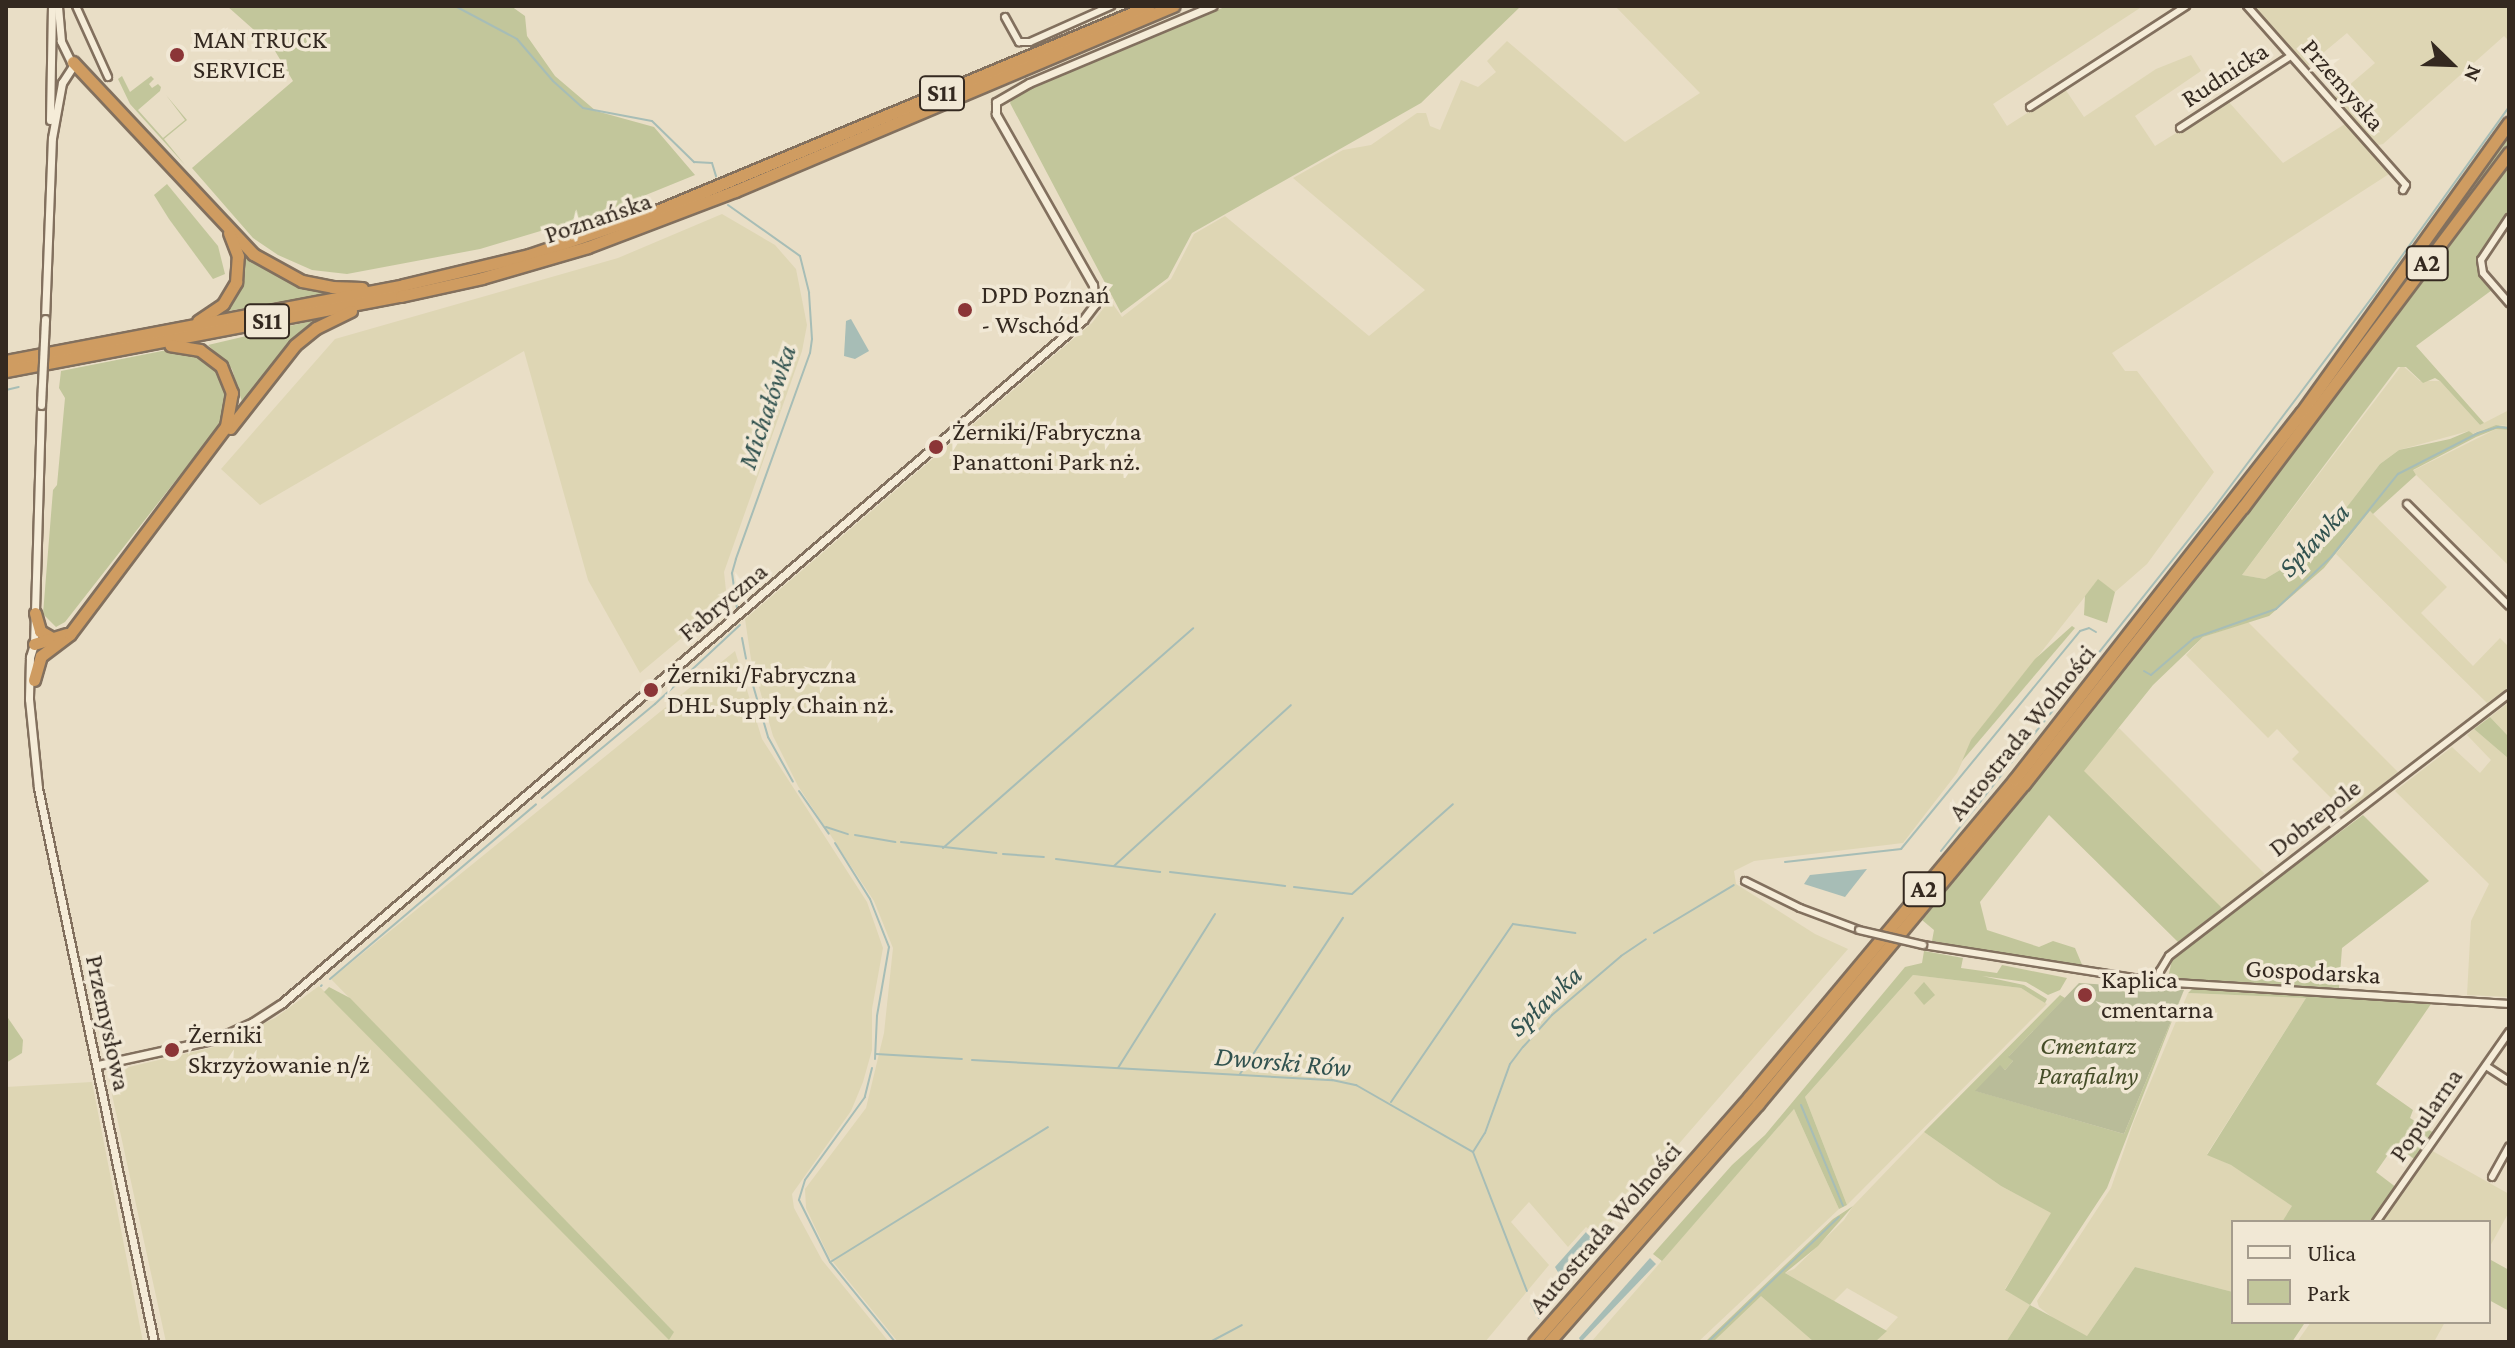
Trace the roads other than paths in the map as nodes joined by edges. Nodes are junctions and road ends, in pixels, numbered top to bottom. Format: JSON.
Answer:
{"nodes":[{"id":1,"x":55,"y":6,"type":"edge"},
{"id":2,"x":76,"y":6,"type":"edge"},
{"id":3,"x":1111,"y":6,"type":"edge"},
{"id":4,"x":1149,"y":6,"type":"edge"},
{"id":5,"x":1174,"y":6,"type":"edge"},
{"id":6,"x":1212,"y":6,"type":"edge"},
{"id":7,"x":2186,"y":6,"type":"edge"},
{"id":8,"x":2247,"y":6,"type":"edge"},
{"id":9,"x":1005,"y":17,"type":"dead end"},
{"id":10,"x":2291,"y":56,"type":"junction"},
{"id":11,"x":53,"y":57,"type":"junction"},
{"id":12,"x":72,"y":67,"type":"junction"},
{"id":13,"x":53,"y":71,"type":"junction"},
{"id":14,"x":108,"y":77,"type":"dead end"},
{"id":15,"x":2030,"y":107,"type":"dead end"},
{"id":16,"x":2509,"y":123,"type":"edge"},
{"id":17,"x":2180,"y":128,"type":"dead end"},
{"id":18,"x":52,"y":138,"type":"junction"},
{"id":19,"x":2509,"y":153,"type":"edge"},
{"id":20,"x":2403,"y":190,"type":"dead end"},
{"id":21,"x":2509,"y":218,"type":"edge"},
{"id":22,"x":225,"y":226,"type":"junction"},
{"id":23,"x":402,"y":291,"type":"junction"},
{"id":24,"x":2509,"y":303,"type":"edge"},
{"id":25,"x":179,"y":328,"type":"junction"},
{"id":26,"x":133,"y":347,"type":"junction"},
{"id":27,"x":6,"y":361,"type":"edge"},
{"id":28,"x":6,"y":371,"type":"edge"},
{"id":29,"x":214,"y":445,"type":"junction"},
{"id":30,"x":2407,"y":504,"type":"dead end"},
{"id":31,"x":2509,"y":606,"type":"edge"},
{"id":32,"x":35,"y":613,"type":"junction"},
{"id":33,"x":52,"y":643,"type":"junction"},
{"id":34,"x":34,"y":644,"type":"junction"},
{"id":35,"x":34,"y":680,"type":"junction"},
{"id":36,"x":2509,"y":694,"type":"edge"},
{"id":37,"x":31,"y":711,"type":"junction"},
{"id":38,"x":1745,"y":881,"type":"dead end"},
{"id":39,"x":2159,"y":982,"type":"junction"},
{"id":40,"x":2509,"y":1004,"type":"edge"},
{"id":41,"x":2509,"y":1032,"type":"edge"},
{"id":42,"x":98,"y":1065,"type":"junction"},
{"id":43,"x":2486,"y":1066,"type":"junction"},
{"id":44,"x":2509,"y":1081,"type":"edge"},
{"id":45,"x":2509,"y":1146,"type":"edge"},
{"id":46,"x":2492,"y":1177,"type":"dead end"},
{"id":47,"x":2377,"y":1220,"type":"edge"},
{"id":48,"x":154,"y":1342,"type":"edge"},
{"id":49,"x":1534,"y":1342,"type":"edge"},
{"id":50,"x":1549,"y":1342,"type":"edge"}],
"edges":[{"from":1,"to":11,"type":"street","name":"Przemysłowa"},
{"from":1,"to":12,"type":"street","name":"Przemysłowa"},
{"from":2,"to":14,"type":"street"},
{"from":3,"to":9,"type":"street"},
{"from":4,"to":23,"type":"highway","name":"Poznańska","number":"S11"},
{"from":5,"to":23,"type":"highway","name":"Poznańska","number":"S11"},
{"from":6,"to":42,"type":"street","name":"Fabryczna"},
{"from":7,"to":15,"type":"street"},
{"from":8,"to":10,"type":"street","name":"Przemyska"},
{"from":10,"to":17,"type":"street","name":"Rudnicka"},
{"from":10,"to":20,"type":"street","name":"Przemyska"},
{"from":11,"to":12,"type":"street"},
{"from":11,"to":13,"type":"street","name":"Przemysłowa"},
{"from":12,"to":13,"type":"street"},
{"from":12,"to":18,"type":"street","name":"Przemysłowa"},
{"from":12,"to":22,"type":"highway"},
{"from":13,"to":18,"type":"street","name":"Przemysłowa"},
{"from":16,"to":49,"type":"highway","name":"Autostrada Wolności","number":"A2"},
{"from":18,"to":32,"type":"street","name":"Przemysłowa","bridge":true},
{"from":19,"to":50,"type":"highway","name":"Autostrada Wolności","number":"A2"},
{"from":21,"to":24,"type":"street"},
{"from":22,"to":23,"type":"highway"},
{"from":22,"to":25,"type":"highway"},
{"from":23,"to":25,"type":"highway","name":"Poznańska","number":"S11"},
{"from":23,"to":26,"type":"highway","name":"Poznańska","number":"S11"},
{"from":23,"to":29,"type":"highway"},
{"from":25,"to":27,"type":"highway","name":"Poznańska","number":"S11"},
{"from":26,"to":28,"type":"highway","name":"Poznańska","number":"S11"},
{"from":26,"to":29,"type":"highway"},
{"from":29,"to":33,"type":"highway"},
{"from":30,"to":31,"type":"street"},
{"from":32,"to":33,"type":"highway"},
{"from":32,"to":34,"type":"street","name":"Przemysłowa"},
{"from":33,"to":34,"type":"highway"},
{"from":33,"to":35,"type":"highway"},
{"from":34,"to":35,"type":"street","name":"Przemysłowa"},
{"from":34,"to":37,"type":"street","name":"Przemysłowa"},
{"from":35,"to":37,"type":"street","name":"Przemysłowa"},
{"from":36,"to":39,"type":"street","name":"Dobrepole"},
{"from":37,"to":42,"type":"street","name":"Przemysłowa"},
{"from":38,"to":39,"type":"street","name":"Gospodarska","bridge":true},
{"from":39,"to":40,"type":"street","name":"Gospodarska"},
{"from":41,"to":43,"type":"street","name":"Popularna"},
{"from":42,"to":48,"type":"street","name":"Przemysłowa"},
{"from":43,"to":44,"type":"street"},
{"from":43,"to":47,"type":"street","name":"Popularna"},
{"from":45,"to":46,"type":"street"}]}
